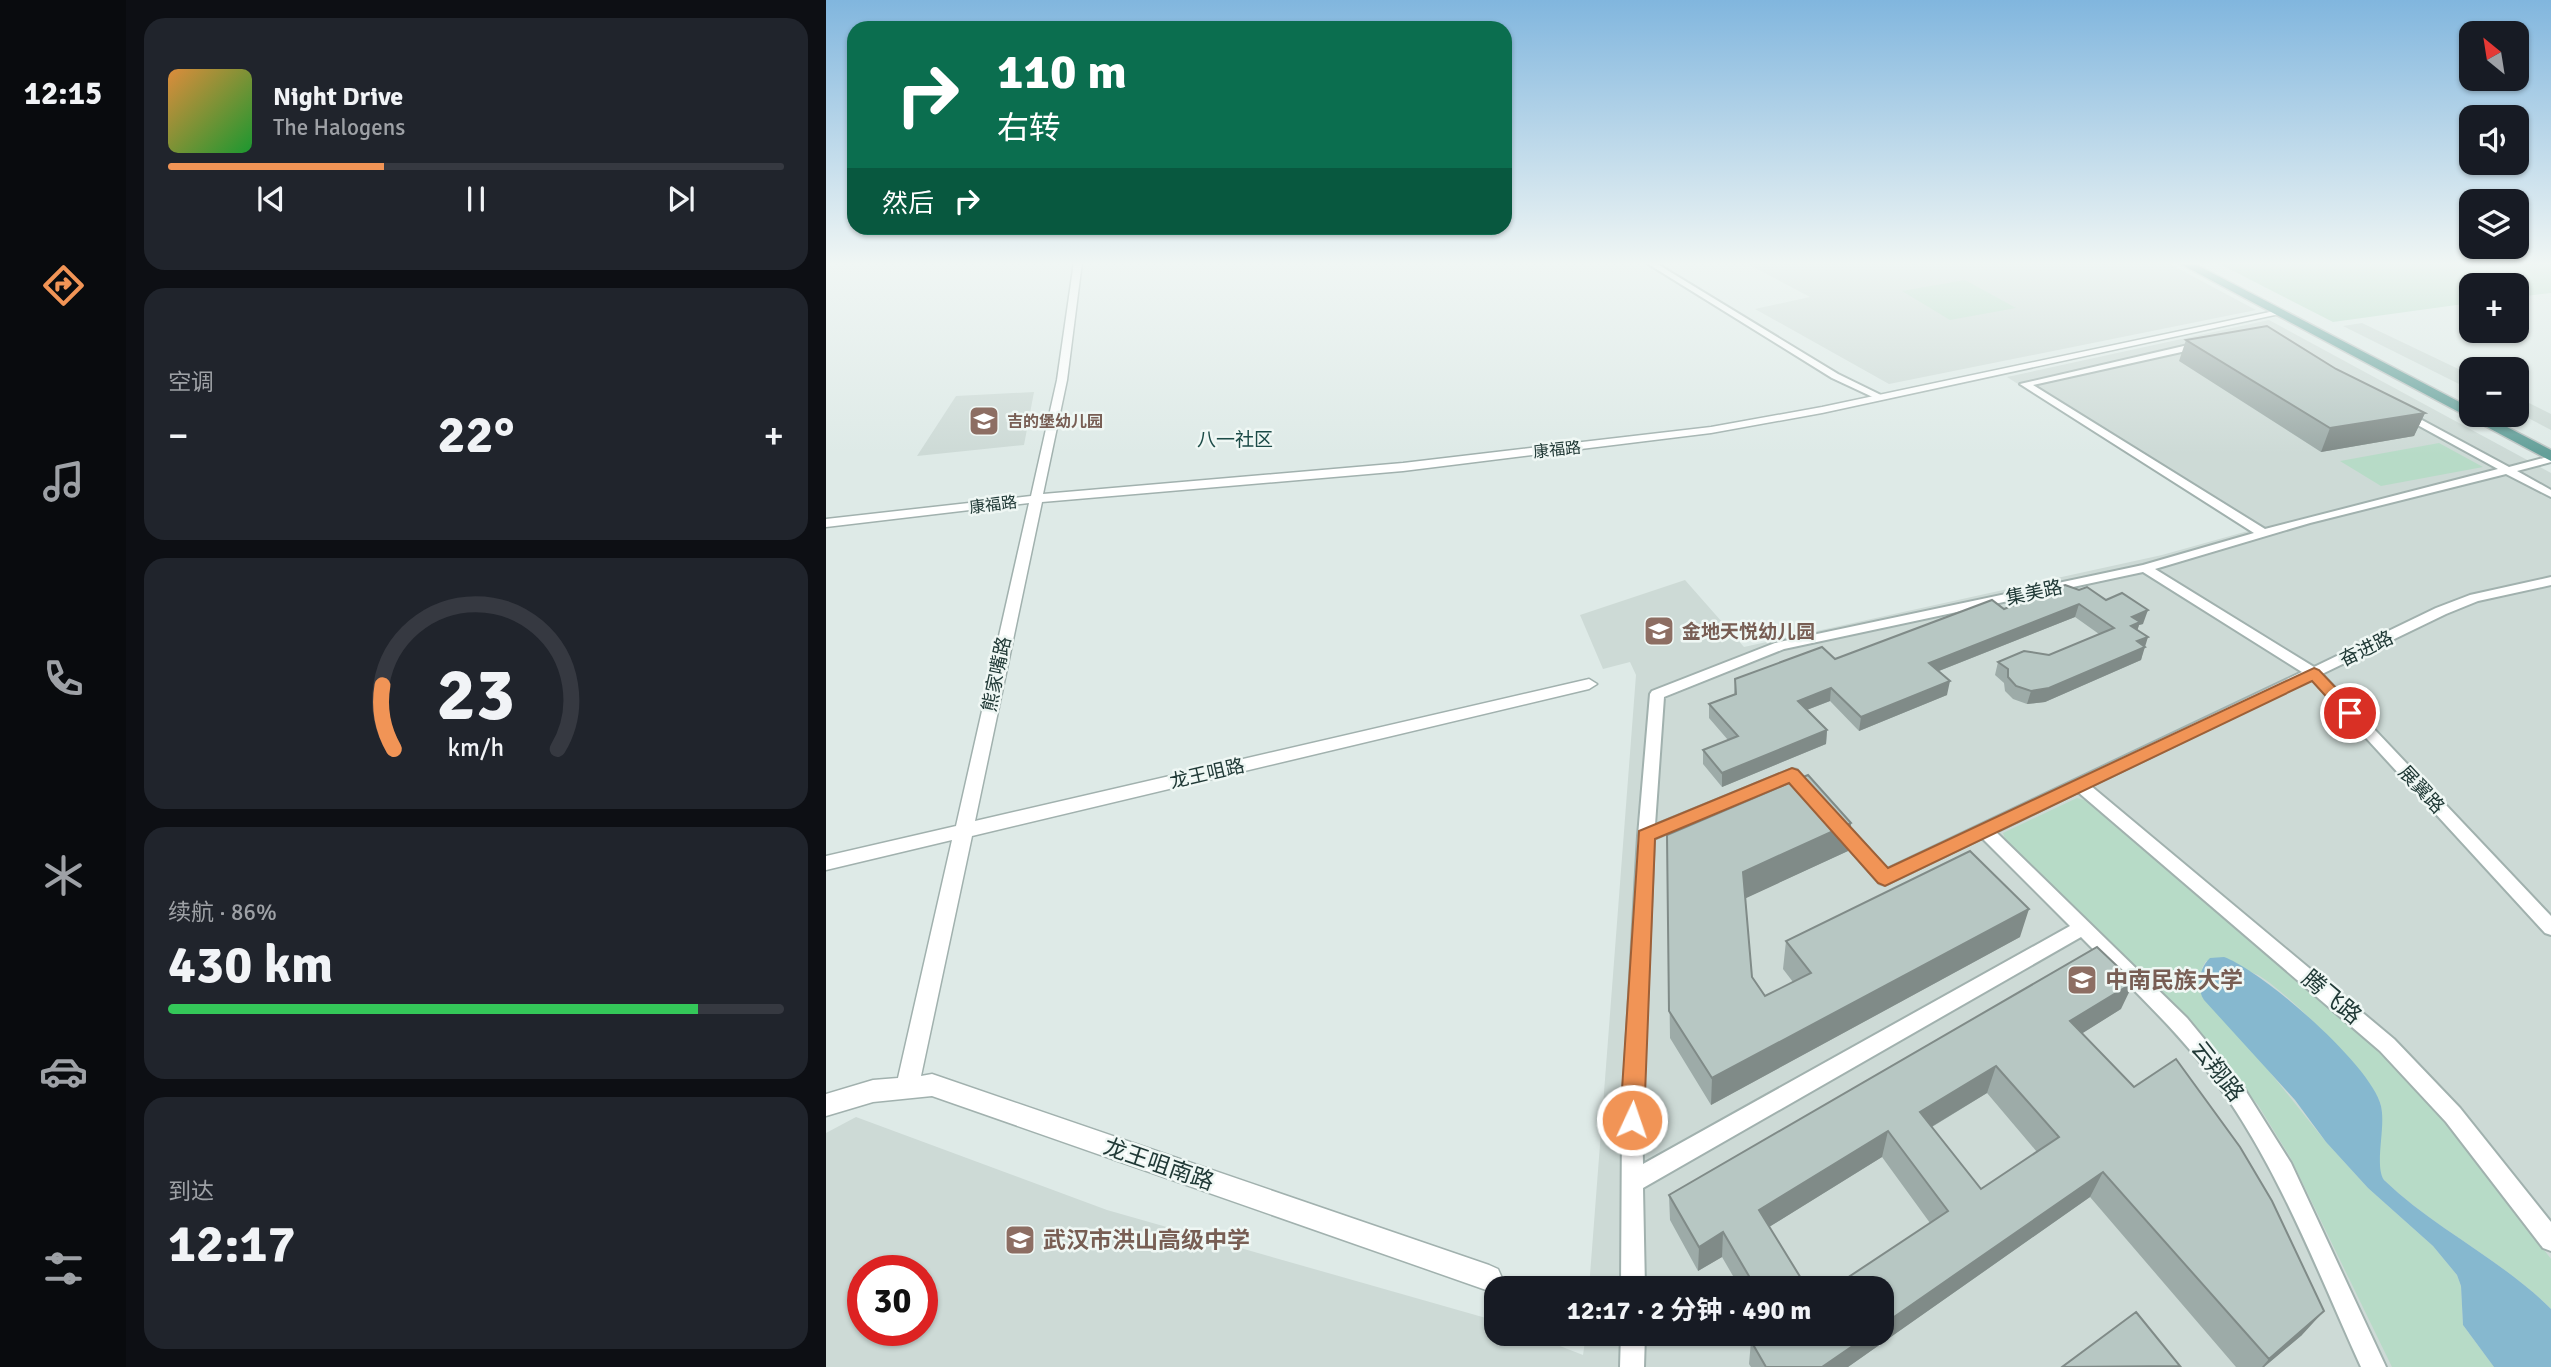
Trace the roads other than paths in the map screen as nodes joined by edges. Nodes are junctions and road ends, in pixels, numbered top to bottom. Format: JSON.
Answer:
{"nodes":[{"id":1,"x":1069,"y":326,"type":"edge"},
{"id":2,"x":1753,"y":326,"type":"edge"},
{"id":3,"x":2218,"y":326,"type":"edge"},
{"id":4,"x":2303,"y":326,"type":"edge"},
{"id":5,"x":2319,"y":326,"type":"edge"},
{"id":6,"x":2213,"y":342,"type":"edge"},
{"id":7,"x":1880,"y":397,"type":"junction"},
{"id":8,"x":2459,"y":399,"type":"edge"},
{"id":9,"x":2459,"y":407,"type":"edge"},
{"id":10,"x":2399,"y":411,"type":"edge"},
{"id":11,"x":2495,"y":427,"type":"edge"},
{"id":12,"x":2514,"y":427,"type":"edge"},
{"id":13,"x":2551,"y":446,"type":"edge"},
{"id":14,"x":2551,"y":458,"type":"edge"},
{"id":15,"x":2506,"y":470,"type":"junction"},
{"id":16,"x":2551,"y":494,"type":"edge"},
{"id":17,"x":1033,"y":499,"type":"junction"},
{"id":18,"x":826,"y":523,"type":"edge"},
{"id":19,"x":2264,"y":534,"type":"junction"},
{"id":20,"x":2145,"y":568,"type":"junction"},
{"id":21,"x":2551,"y":581,"type":"edge"},
{"id":22,"x":2314,"y":673,"type":"junction"},
{"id":23,"x":1588,"y":684,"type":"dead end"},
{"id":24,"x":2081,"y":786,"type":"junction"},
{"id":25,"x":964,"y":830,"type":"junction"},
{"id":26,"x":1985,"y":831,"type":"junction"},
{"id":27,"x":1646,"y":836,"type":"junction"},
{"id":28,"x":826,"y":863,"type":"edge"},
{"id":29,"x":2084,"y":927,"type":"junction"},
{"id":30,"x":2551,"y":928,"type":"edge"},
{"id":31,"x":908,"y":1085,"type":"junction"},
{"id":32,"x":826,"y":1105,"type":"edge"},
{"id":33,"x":1633,"y":1182,"type":"junction"},
{"id":34,"x":2551,"y":1240,"type":"edge"},
{"id":35,"x":1484,"y":1276,"type":"edge"},
{"id":36,"x":1633,"y":1276,"type":"edge"},
{"id":37,"x":1633,"y":1346,"type":"edge"},
{"id":38,"x":1632,"y":1367,"type":"edge"},
{"id":39,"x":2374,"y":1367,"type":"edge"}],
"edges":[{"from":1,"to":17,"type":"street","name":"熊家嘴路"},
{"from":2,"to":7,"type":"street"},
{"from":3,"to":7,"type":"street","name":"康福路"},
{"from":4,"to":9,"type":"main road"},
{"from":5,"to":8,"type":"main road"},
{"from":6,"to":19,"type":"street"},
{"from":7,"to":17,"type":"street","name":"康福路"},
{"from":10,"to":15,"type":"street"},
{"from":11,"to":14,"type":"main road"},
{"from":12,"to":13,"type":"main road"},
{"from":14,"to":15,"type":"street","name":"集美路"},
{"from":15,"to":16,"type":"street"},
{"from":15,"to":19,"type":"street","name":"集美路"},
{"from":17,"to":18,"type":"street","name":"康福路"},
{"from":17,"to":25,"type":"street","name":"熊家嘴路"},
{"from":19,"to":20,"type":"street","name":"集美路"},
{"from":20,"to":22,"type":"street","name":"展翼路"},
{"from":20,"to":27,"type":"street","name":"集美路"},
{"from":21,"to":22,"type":"street","name":"奋进路"},
{"from":22,"to":24,"type":"street","name":"奋进路"},
{"from":22,"to":30,"type":"street","name":"展翼路"},
{"from":23,"to":25,"type":"street","name":"龙王咀路"},
{"from":24,"to":26,"type":"street","name":"奋进路"},
{"from":24,"to":34,"type":"street","name":"腾飞路"},
{"from":25,"to":28,"type":"street","name":"龙王咀路"},
{"from":25,"to":31,"type":"street","name":"熊家嘴路"},
{"from":26,"to":27,"type":"street","name":"奋进路"},
{"from":26,"to":29,"type":"street","name":"云翔路"},
{"from":27,"to":33,"type":"street"},
{"from":29,"to":33,"type":"street"},
{"from":29,"to":39,"type":"street","name":"云翔路"},
{"from":31,"to":32,"type":"street","name":"龙王咀南路"},
{"from":31,"to":35,"type":"street","name":"龙王咀南路"},
{"from":33,"to":36,"type":"street"},
{"from":37,"to":38,"type":"street"}]}
